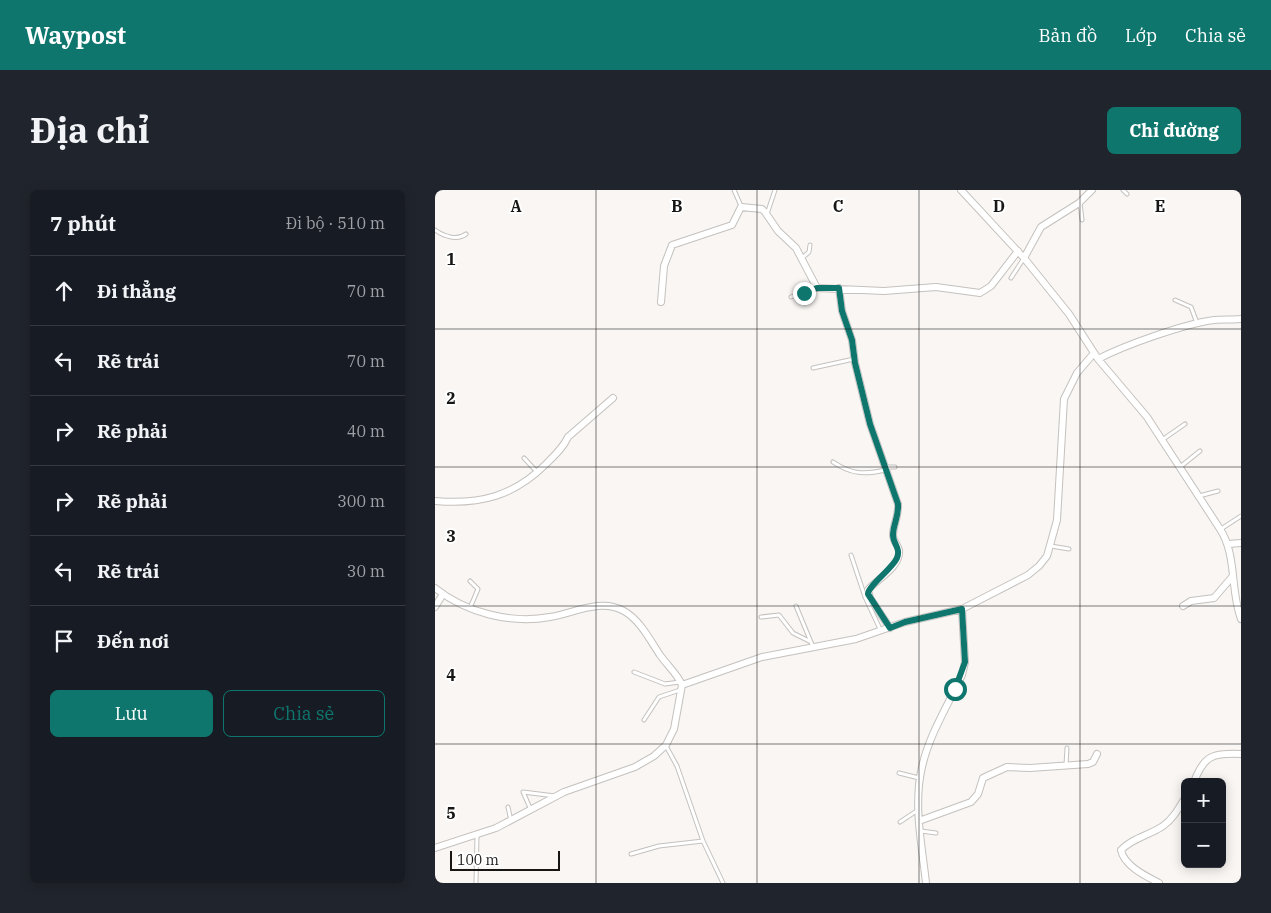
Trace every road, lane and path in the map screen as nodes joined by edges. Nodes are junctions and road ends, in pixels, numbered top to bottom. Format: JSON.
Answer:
{"nodes":[{"id":1,"x":734,"y":190,"type":"edge"},
{"id":2,"x":775,"y":190,"type":"edge"},
{"id":3,"x":961,"y":190,"type":"edge"},
{"id":4,"x":1092,"y":190,"type":"edge"},
{"id":5,"x":1123,"y":190,"type":"edge"},
{"id":6,"x":1127,"y":194,"type":"dead end"},
{"id":7,"x":1079,"y":203,"type":"junction"},
{"id":8,"x":741,"y":207,"type":"junction"},
{"id":9,"x":767,"y":214,"type":"junction"},
{"id":10,"x":1082,"y":220,"type":"dead end"},
{"id":11,"x":435,"y":230,"type":"edge"},
{"id":12,"x":466,"y":234,"type":"dead end"},
{"id":13,"x":810,"y":245,"type":"dead end"},
{"id":14,"x":1018,"y":251,"type":"junction"},
{"id":15,"x":802,"y":258,"type":"junction"},
{"id":16,"x":1024,"y":258,"type":"junction"},
{"id":17,"x":1011,"y":278,"type":"dead end"},
{"id":18,"x":817,"y":288,"type":"junction"},
{"id":19,"x":839,"y":288,"type":"junction"},
{"id":20,"x":791,"y":297,"type":"dead end"},
{"id":21,"x":1175,"y":300,"type":"dead end"},
{"id":22,"x":661,"y":302,"type":"dead end"},
{"id":23,"x":1241,"y":320,"type":"edge"},
{"id":24,"x":1198,"y":324,"type":"junction"},
{"id":25,"x":1096,"y":356,"type":"junction"},
{"id":26,"x":854,"y":359,"type":"junction"},
{"id":27,"x":813,"y":368,"type":"dead end"},
{"id":28,"x":613,"y":398,"type":"dead end"},
{"id":29,"x":1185,"y":424,"type":"dead end"},
{"id":30,"x":1162,"y":440,"type":"junction"},
{"id":31,"x":1200,"y":451,"type":"dead end"},
{"id":32,"x":524,"y":458,"type":"dead end"},
{"id":33,"x":833,"y":462,"type":"dead end"},
{"id":34,"x":895,"y":467,"type":"dead end"},
{"id":35,"x":885,"y":468,"type":"junction"},
{"id":36,"x":1180,"y":468,"type":"junction"},
{"id":37,"x":537,"y":472,"type":"junction"},
{"id":38,"x":1218,"y":491,"type":"dead end"},
{"id":39,"x":1199,"y":497,"type":"junction"},
{"id":40,"x":435,"y":501,"type":"edge"},
{"id":41,"x":1241,"y":516,"type":"edge"},
{"id":42,"x":1220,"y":529,"type":"junction"},
{"id":43,"x":1241,"y":543,"type":"edge"},
{"id":44,"x":1228,"y":544,"type":"junction"},
{"id":45,"x":1051,"y":546,"type":"junction"},
{"id":46,"x":1069,"y":549,"type":"dead end"},
{"id":47,"x":851,"y":555,"type":"dead end"},
{"id":48,"x":1232,"y":577,"type":"junction"},
{"id":49,"x":470,"y":581,"type":"dead end"},
{"id":50,"x":435,"y":588,"type":"edge"},
{"id":51,"x":443,"y":594,"type":"junction"},
{"id":52,"x":796,"y":606,"type":"dead end"},
{"id":53,"x":1183,"y":606,"type":"dead end"},
{"id":54,"x":435,"y":607,"type":"edge"},
{"id":55,"x":470,"y":608,"type":"junction"},
{"id":56,"x":962,"y":609,"type":"junction"},
{"id":57,"x":761,"y":617,"type":"dead end"},
{"id":58,"x":1241,"y":619,"type":"edge"},
{"id":59,"x":890,"y":628,"type":"junction"},
{"id":60,"x":881,"y":632,"type":"junction"},
{"id":61,"x":812,"y":644,"type":"junction"},
{"id":62,"x":634,"y":672,"type":"dead end"},
{"id":63,"x":682,"y":686,"type":"junction"},
{"id":64,"x":644,"y":720,"type":"dead end"},
{"id":65,"x":666,"y":745,"type":"junction"},
{"id":66,"x":1067,"y":748,"type":"dead end"},
{"id":67,"x":1097,"y":754,"type":"dead end"},
{"id":68,"x":1241,"y":754,"type":"edge"},
{"id":69,"x":1066,"y":766,"type":"junction"},
{"id":70,"x":899,"y":773,"type":"dead end"},
{"id":71,"x":920,"y":778,"type":"junction"},
{"id":72,"x":1196,"y":778,"type":"edge"},
{"id":73,"x":556,"y":796,"type":"junction"},
{"id":74,"x":1181,"y":805,"type":"edge"},
{"id":75,"x":508,"y":807,"type":"dead end"},
{"id":76,"x":531,"y":810,"type":"junction"},
{"id":77,"x":919,"y":810,"type":"junction"},
{"id":78,"x":919,"y":821,"type":"junction"},
{"id":79,"x":511,"y":822,"type":"junction"},
{"id":80,"x":900,"y":822,"type":"dead end"},
{"id":81,"x":920,"y":831,"type":"junction"},
{"id":82,"x":936,"y":833,"type":"dead end"},
{"id":83,"x":477,"y":835,"type":"junction"},
{"id":84,"x":703,"y":841,"type":"junction"},
{"id":85,"x":435,"y":848,"type":"edge"},
{"id":86,"x":631,"y":854,"type":"dead end"},
{"id":87,"x":476,"y":883,"type":"edge"},
{"id":88,"x":723,"y":883,"type":"edge"},
{"id":89,"x":926,"y":883,"type":"edge"},
{"id":90,"x":1159,"y":883,"type":"edge"}],
"edges":[{"from":1,"to":8,"type":"lane"},
{"from":2,"to":9,"type":"lane"},
{"from":3,"to":14,"type":"street"},
{"from":4,"to":7,"type":"street"},
{"from":5,"to":6,"type":"lane"},
{"from":7,"to":10,"type":"lane"},
{"from":7,"to":16,"type":"street"},
{"from":8,"to":9,"type":"street"},
{"from":8,"to":22,"type":"street"},
{"from":9,"to":15,"type":"street"},
{"from":11,"to":12,"type":"lane"},
{"from":13,"to":15,"type":"lane"},
{"from":14,"to":16,"type":"street"},
{"from":14,"to":19,"type":"street"},
{"from":15,"to":18,"type":"street"},
{"from":16,"to":17,"type":"lane"},
{"from":16,"to":25,"type":"street"},
{"from":18,"to":19,"type":"street"},
{"from":18,"to":20,"type":"lane"},
{"from":19,"to":26,"type":"street"},
{"from":21,"to":24,"type":"lane"},
{"from":23,"to":24,"type":"street"},
{"from":24,"to":25,"type":"street"},
{"from":25,"to":30,"type":"street"},
{"from":25,"to":45,"type":"street"},
{"from":26,"to":27,"type":"lane"},
{"from":26,"to":35,"type":"street"},
{"from":28,"to":37,"type":"street"},
{"from":29,"to":30,"type":"lane"},
{"from":30,"to":36,"type":"street"},
{"from":31,"to":36,"type":"lane"},
{"from":32,"to":37,"type":"lane"},
{"from":33,"to":35,"type":"lane"},
{"from":34,"to":35,"type":"lane"},
{"from":35,"to":59,"type":"street"},
{"from":36,"to":39,"type":"street"},
{"from":37,"to":40,"type":"street"},
{"from":38,"to":39,"type":"lane"},
{"from":39,"to":42,"type":"street"},
{"from":41,"to":42,"type":"lane"},
{"from":42,"to":44,"type":"street"},
{"from":43,"to":44,"type":"street"},
{"from":44,"to":48,"type":"street"},
{"from":45,"to":46,"type":"lane"},
{"from":45,"to":56,"type":"street"},
{"from":47,"to":60,"type":"lane"},
{"from":48,"to":53,"type":"street"},
{"from":48,"to":58,"type":"street"},
{"from":49,"to":55,"type":"lane"},
{"from":50,"to":51,"type":"street"},
{"from":51,"to":54,"type":"street"},
{"from":51,"to":55,"type":"street"},
{"from":52,"to":61,"type":"lane"},
{"from":55,"to":63,"type":"street"},
{"from":56,"to":59,"type":"street"},
{"from":56,"to":71,"type":"street"},
{"from":57,"to":61,"type":"lane"},
{"from":59,"to":60,"type":"street"},
{"from":60,"to":61,"type":"street"},
{"from":61,"to":63,"type":"street"},
{"from":62,"to":63,"type":"lane"},
{"from":63,"to":64,"type":"lane"},
{"from":63,"to":65,"type":"street"},
{"from":65,"to":73,"type":"street"},
{"from":65,"to":84,"type":"lane"},
{"from":66,"to":69,"type":"lane"},
{"from":67,"to":69,"type":"street"},
{"from":68,"to":72,"type":"street"},
{"from":69,"to":78,"type":"street"},
{"from":70,"to":71,"type":"lane"},
{"from":71,"to":77,"type":"street"},
{"from":73,"to":76,"type":"street"},
{"from":73,"to":76,"type":"lane"},
{"from":74,"to":90,"type":"street"},
{"from":75,"to":79,"type":"lane"},
{"from":76,"to":79,"type":"street"},
{"from":77,"to":78,"type":"street"},
{"from":77,"to":80,"type":"lane"},
{"from":78,"to":81,"type":"street"},
{"from":79,"to":83,"type":"street"},
{"from":81,"to":82,"type":"lane"},
{"from":81,"to":89,"type":"street"},
{"from":83,"to":85,"type":"street"},
{"from":83,"to":87,"type":"lane"},
{"from":84,"to":86,"type":"lane"},
{"from":84,"to":88,"type":"lane"}]}
